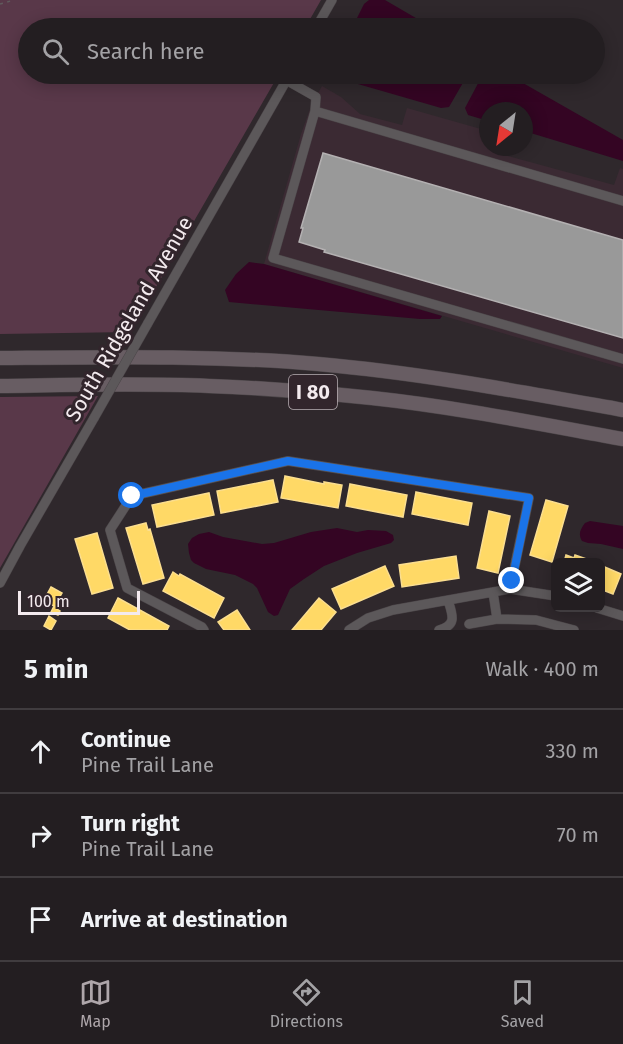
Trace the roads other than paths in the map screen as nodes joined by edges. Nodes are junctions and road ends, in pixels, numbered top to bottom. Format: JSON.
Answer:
{"nodes":[{"id":1,"x":332,"y":0,"type":"edge"},
{"id":2,"x":322,"y":18,"type":"edge"},
{"id":3,"x":284,"y":84,"type":"edge"},
{"id":4,"x":298,"y":84,"type":"edge"},
{"id":5,"x":315,"y":111,"type":"junction"},
{"id":6,"x":623,"y":201,"type":"edge"},
{"id":7,"x":0,"y":358,"type":"edge"},
{"id":8,"x":623,"y":358,"type":"edge"},
{"id":9,"x":0,"y":386,"type":"edge"},
{"id":10,"x":623,"y":410,"type":"edge"},
{"id":11,"x":623,"y":439,"type":"edge"},
{"id":12,"x":0,"y":583,"type":"edge"},
{"id":13,"x":510,"y":589,"type":"junction"},
{"id":14,"x":493,"y":592,"type":"junction"},
{"id":15,"x":551,"y":595,"type":"edge"},
{"id":16,"x":448,"y":600,"type":"junction"},
{"id":17,"x":605,"y":610,"type":"edge"},
{"id":18,"x":623,"y":616,"type":"edge"},
{"id":19,"x":497,"y":619,"type":"junction"},
{"id":20,"x":469,"y":624,"type":"dead end"},
{"id":21,"x":204,"y":630,"type":"edge"},
{"id":22,"x":349,"y":630,"type":"edge"},
{"id":23,"x":439,"y":630,"type":"edge"},
{"id":24,"x":574,"y":630,"type":"edge"}],
"edges":[{"from":1,"to":2,"type":"street"},
{"from":3,"to":12,"type":"street","name":"South Ridgeland Avenue","bridge":true},
{"from":4,"to":5,"type":"street"},
{"from":5,"to":6,"type":"street"},
{"from":5,"to":8,"type":"street"},
{"from":7,"to":10,"type":"highway","number":"I 80"},
{"from":9,"to":11,"type":"highway","number":"I 80"},
{"from":13,"to":14,"type":"street"},
{"from":13,"to":15,"type":"street"},
{"from":13,"to":21,"type":"street"},
{"from":14,"to":16,"type":"street"},
{"from":14,"to":19,"type":"street"},
{"from":16,"to":22,"type":"street"},
{"from":16,"to":23,"type":"street"},
{"from":17,"to":18,"type":"street"},
{"from":19,"to":20,"type":"street"},
{"from":19,"to":24,"type":"street"}]}
